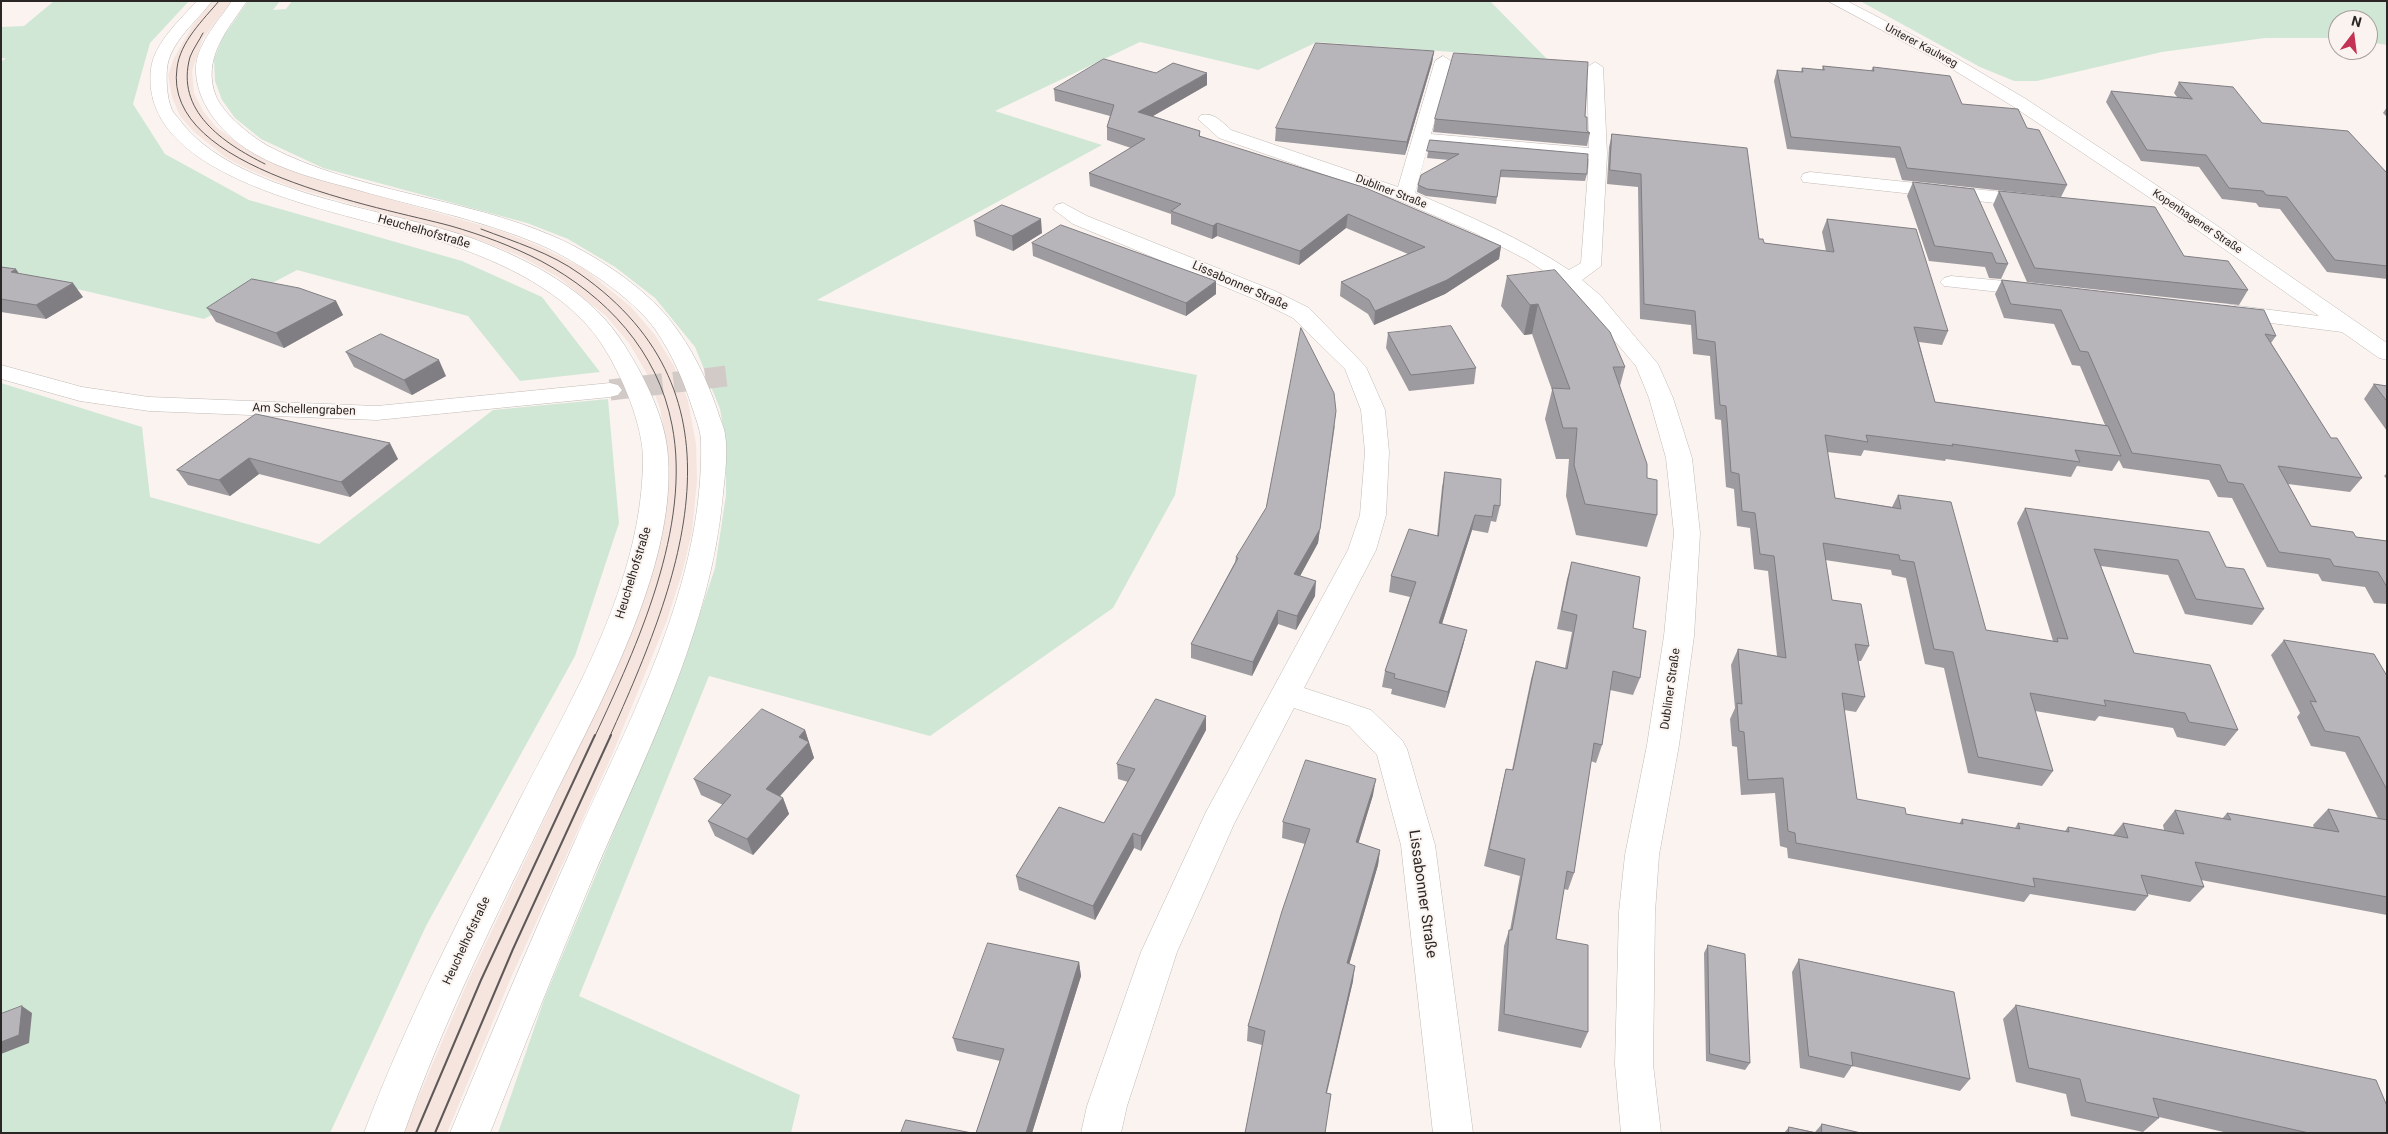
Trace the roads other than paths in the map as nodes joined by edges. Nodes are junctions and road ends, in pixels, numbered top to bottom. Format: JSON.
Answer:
{"nodes":[{"id":1,"x":205,"y":1,"type":"edge"},
{"id":2,"x":240,"y":1,"type":"edge"},
{"id":3,"x":1835,"y":1,"type":"edge"},
{"id":4,"x":1443,"y":60,"type":"dead end"},
{"id":5,"x":1594,"y":67,"type":"dead end"},
{"id":6,"x":2006,"y":94,"type":"joint"},
{"id":7,"x":1207,"y":119,"type":"dead end"},
{"id":8,"x":1422,"y":139,"type":"junction"},
{"id":9,"x":1598,"y":154,"type":"junction"},
{"id":10,"x":1810,"y":178,"type":"dead end"},
{"id":11,"x":1405,"y":196,"type":"junction"},
{"id":12,"x":2046,"y":203,"type":"edge"},
{"id":13,"x":1063,"y":209,"type":"dead end"},
{"id":14,"x":2154,"y":214,"type":"edge"},
{"id":15,"x":2193,"y":218,"type":"junction"},
{"id":16,"x":1569,"y":279,"type":"junction"},
{"id":17,"x":1951,"y":282,"type":"dead end"},
{"id":18,"x":2055,"y":292,"type":"edge"},
{"id":19,"x":2208,"y":310,"type":"edge"},
{"id":20,"x":2343,"y":325,"type":"junction"},
{"id":21,"x":2387,"y":353,"type":"edge"},
{"id":22,"x":1,"y":372,"type":"edge"},
{"id":23,"x":610,"y":390,"type":"tunnel mouth"},
{"id":24,"x":1286,"y":694,"type":"junction"},
{"id":25,"x":384,"y":1133,"type":"edge"},
{"id":26,"x":470,"y":1133,"type":"edge"},
{"id":27,"x":1101,"y":1133,"type":"edge"},
{"id":28,"x":1453,"y":1133,"type":"edge"},
{"id":29,"x":1641,"y":1133,"type":"edge"}],
"edges":[{"from":1,"to":25,"type":"street","name":"Heuchelhofstraße"},
{"from":2,"to":26,"type":"street"},
{"from":3,"to":6,"type":"street","name":"Unterer Kaulweg"},
{"from":4,"to":8,"type":"street"},
{"from":5,"to":9,"type":"street"},
{"from":6,"to":15,"type":"street","name":"Kopenhagener Straße"},
{"from":7,"to":11,"type":"street","name":"Dubliner Straße"},
{"from":8,"to":9,"type":"street"},
{"from":8,"to":11,"type":"street"},
{"from":9,"to":16,"type":"street"},
{"from":10,"to":12,"type":"street"},
{"from":11,"to":16,"type":"street","name":"Dubliner Straße"},
{"from":13,"to":24,"type":"street","name":"Lissabonner Straße"},
{"from":14,"to":15,"type":"street"},
{"from":15,"to":20,"type":"street","name":"Kopenhagener Straße"},
{"from":16,"to":29,"type":"street","name":"Dubliner Straße"},
{"from":17,"to":18,"type":"street"},
{"from":19,"to":20,"type":"street"},
{"from":20,"to":21,"type":"street","name":"Kopenhagener Straße"},
{"from":22,"to":23,"type":"street","name":"Am Schellengraben"},
{"from":24,"to":27,"type":"street","name":"Lissabonner Straße"},
{"from":24,"to":28,"type":"street","name":"Lissabonner Straße"}]}
